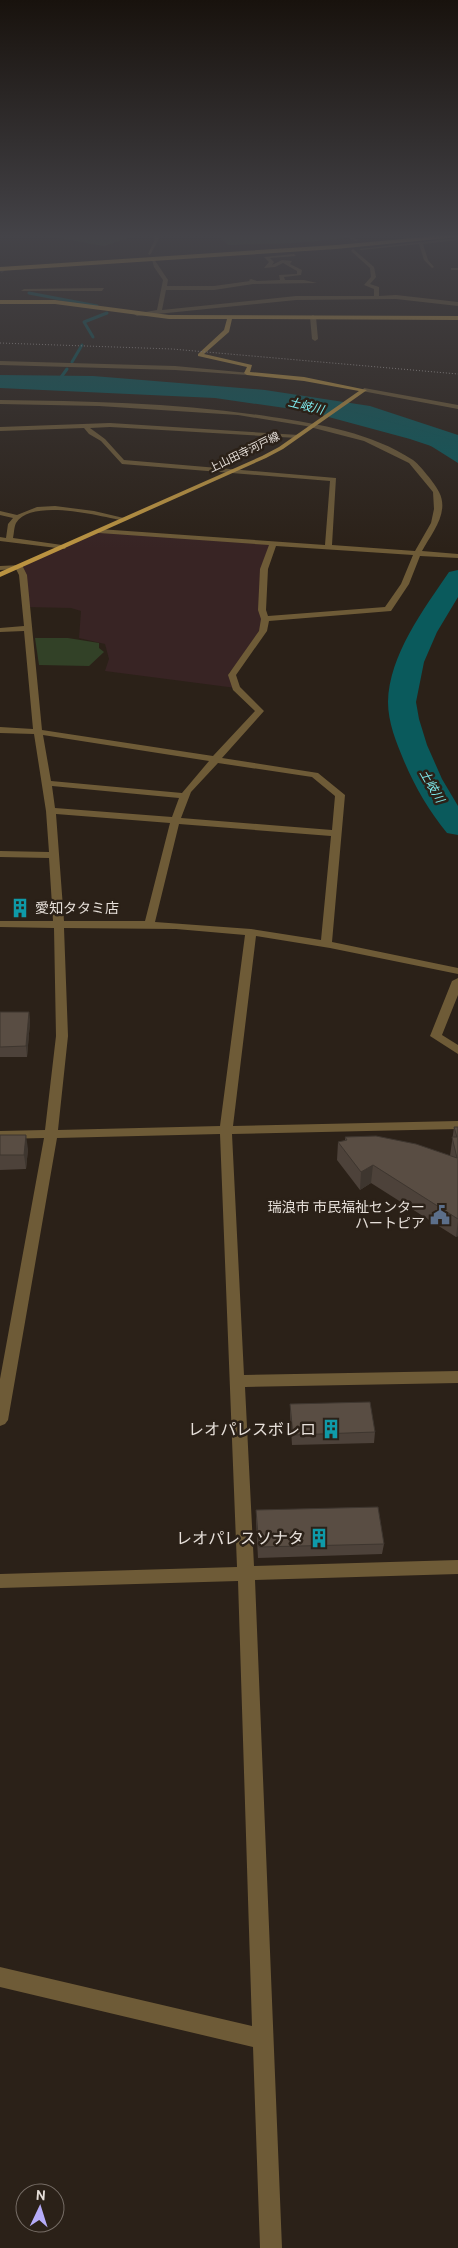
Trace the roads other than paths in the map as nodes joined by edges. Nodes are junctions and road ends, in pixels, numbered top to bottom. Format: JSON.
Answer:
{"nodes":[{"id":1,"x":217,"y":339,"type":"edge"},
{"id":2,"x":0,"y":363,"type":"edge"},
{"id":3,"x":247,"y":373,"type":"junction"},
{"id":4,"x":364,"y":390,"type":"junction"},
{"id":5,"x":0,"y":402,"type":"edge"},
{"id":6,"x":458,"y":407,"type":"edge"},
{"id":7,"x":313,"y":424,"type":"junction"},
{"id":8,"x":85,"y":425,"type":"junction"},
{"id":9,"x":0,"y":429,"type":"edge"},
{"id":10,"x":298,"y":436,"type":"junction"},
{"id":11,"x":231,"y":472,"type":"junction"},
{"id":12,"x":0,"y":513,"type":"edge"},
{"id":13,"x":18,"y":517,"type":"junction"},
{"id":14,"x":124,"y":520,"type":"junction"},
{"id":15,"x":98,"y":531,"type":"junction"},
{"id":16,"x":0,"y":539,"type":"edge"},
{"id":17,"x":9,"y":539,"type":"junction"},
{"id":18,"x":273,"y":543,"type":"junction"},
{"id":19,"x":328,"y":547,"type":"junction"},
{"id":20,"x":62,"y":548,"type":"junction"},
{"id":21,"x":416,"y":554,"type":"junction"},
{"id":22,"x":458,"y":556,"type":"edge"},
{"id":23,"x":19,"y":567,"type":"junction"},
{"id":24,"x":0,"y":568,"type":"edge"},
{"id":25,"x":0,"y":575,"type":"edge"},
{"id":26,"x":265,"y":619,"type":"junction"},
{"id":27,"x":28,"y":628,"type":"junction"},
{"id":28,"x":0,"y":630,"type":"edge"},
{"id":29,"x":0,"y":730,"type":"edge"},
{"id":30,"x":38,"y":732,"type":"junction"},
{"id":31,"x":215,"y":759,"type":"junction"},
{"id":32,"x":46,"y":782,"type":"junction"},
{"id":33,"x":185,"y":796,"type":"junction"},
{"id":34,"x":51,"y":811,"type":"junction"},
{"id":35,"x":175,"y":821,"type":"junction"},
{"id":36,"x":335,"y":833,"type":"junction"},
{"id":37,"x":0,"y":854,"type":"edge"},
{"id":38,"x":54,"y":855,"type":"junction"},
{"id":39,"x":0,"y":924,"type":"edge"},
{"id":40,"x":59,"y":926,"type":"junction"},
{"id":41,"x":148,"y":926,"type":"junction"},
{"id":42,"x":251,"y":932,"type":"junction"},
{"id":43,"x":326,"y":943,"type":"junction"},
{"id":44,"x":458,"y":971,"type":"edge"},
{"id":45,"x":458,"y":982,"type":"edge"},
{"id":46,"x":458,"y":1050,"type":"edge"},
{"id":47,"x":458,"y":1125,"type":"edge"},
{"id":48,"x":226,"y":1130,"type":"junction"},
{"id":49,"x":51,"y":1134,"type":"junction"},
{"id":50,"x":0,"y":1135,"type":"edge"},
{"id":51,"x":458,"y":1377,"type":"edge"},
{"id":52,"x":237,"y":1381,"type":"junction"},
{"id":53,"x":0,"y":1420,"type":"edge"},
{"id":54,"x":458,"y":1567,"type":"edge"},
{"id":55,"x":246,"y":1574,"type":"junction"},
{"id":56,"x":0,"y":1581,"type":"edge"},
{"id":57,"x":0,"y":1977,"type":"edge"},
{"id":58,"x":263,"y":2039,"type":"junction"},
{"id":59,"x":271,"y":2248,"type":"edge"}],
"edges":[{"from":1,"to":3,"type":"main road"},
{"from":2,"to":3,"type":"street"},
{"from":3,"to":4,"type":"main road"},
{"from":4,"to":6,"type":"street"},
{"from":4,"to":7,"type":"main road","name":"上山田寺河戸線"},
{"from":5,"to":7,"type":"street"},
{"from":7,"to":10,"type":"main road","name":"上山田寺河戸線"},
{"from":7,"to":21,"type":"street"},
{"from":8,"to":9,"type":"street"},
{"from":8,"to":10,"type":"street"},
{"from":8,"to":11,"type":"street"},
{"from":10,"to":11,"type":"main road","name":"上山田寺河戸線"},
{"from":11,"to":14,"type":"main road","name":"上山田寺河戸線"},
{"from":11,"to":19,"type":"street"},
{"from":12,"to":13,"type":"street"},
{"from":13,"to":14,"type":"street"},
{"from":13,"to":17,"type":"street"},
{"from":14,"to":15,"type":"main road","name":"上山田寺河戸線"},
{"from":15,"to":18,"type":"street"},
{"from":15,"to":20,"type":"main road","name":"上山田寺河戸線"},
{"from":16,"to":17,"type":"street"},
{"from":17,"to":20,"type":"street"},
{"from":18,"to":19,"type":"street"},
{"from":18,"to":26,"type":"street"},
{"from":19,"to":21,"type":"street"},
{"from":20,"to":23,"type":"main road","name":"上山田寺河戸線"},
{"from":21,"to":22,"type":"street"},
{"from":21,"to":26,"type":"street"},
{"from":23,"to":24,"type":"street"},
{"from":23,"to":25,"type":"main road","name":"上山田寺河戸線"},
{"from":23,"to":27,"type":"street"},
{"from":26,"to":31,"type":"street"},
{"from":27,"to":28,"type":"street"},
{"from":27,"to":30,"type":"street"},
{"from":29,"to":30,"type":"street"},
{"from":30,"to":31,"type":"street"},
{"from":30,"to":32,"type":"street"},
{"from":31,"to":33,"type":"street"},
{"from":31,"to":36,"type":"street"},
{"from":32,"to":33,"type":"street"},
{"from":32,"to":34,"type":"street"},
{"from":33,"to":35,"type":"street"},
{"from":34,"to":35,"type":"street"},
{"from":34,"to":38,"type":"street"},
{"from":35,"to":36,"type":"street"},
{"from":35,"to":41,"type":"street"},
{"from":36,"to":43,"type":"street"},
{"from":37,"to":38,"type":"street"},
{"from":38,"to":40,"type":"street"},
{"from":39,"to":40,"type":"street"},
{"from":40,"to":41,"type":"street"},
{"from":40,"to":49,"type":"street"},
{"from":41,"to":42,"type":"street"},
{"from":42,"to":43,"type":"street"},
{"from":42,"to":48,"type":"street"},
{"from":43,"to":44,"type":"street"},
{"from":45,"to":46,"type":"street"},
{"from":47,"to":48,"type":"street"},
{"from":48,"to":49,"type":"street"},
{"from":48,"to":52,"type":"street"},
{"from":49,"to":50,"type":"street"},
{"from":49,"to":53,"type":"street"},
{"from":51,"to":52,"type":"street"},
{"from":52,"to":55,"type":"street"},
{"from":54,"to":55,"type":"street"},
{"from":55,"to":56,"type":"street"},
{"from":55,"to":58,"type":"street"},
{"from":57,"to":58,"type":"street"},
{"from":58,"to":59,"type":"street"}]}
